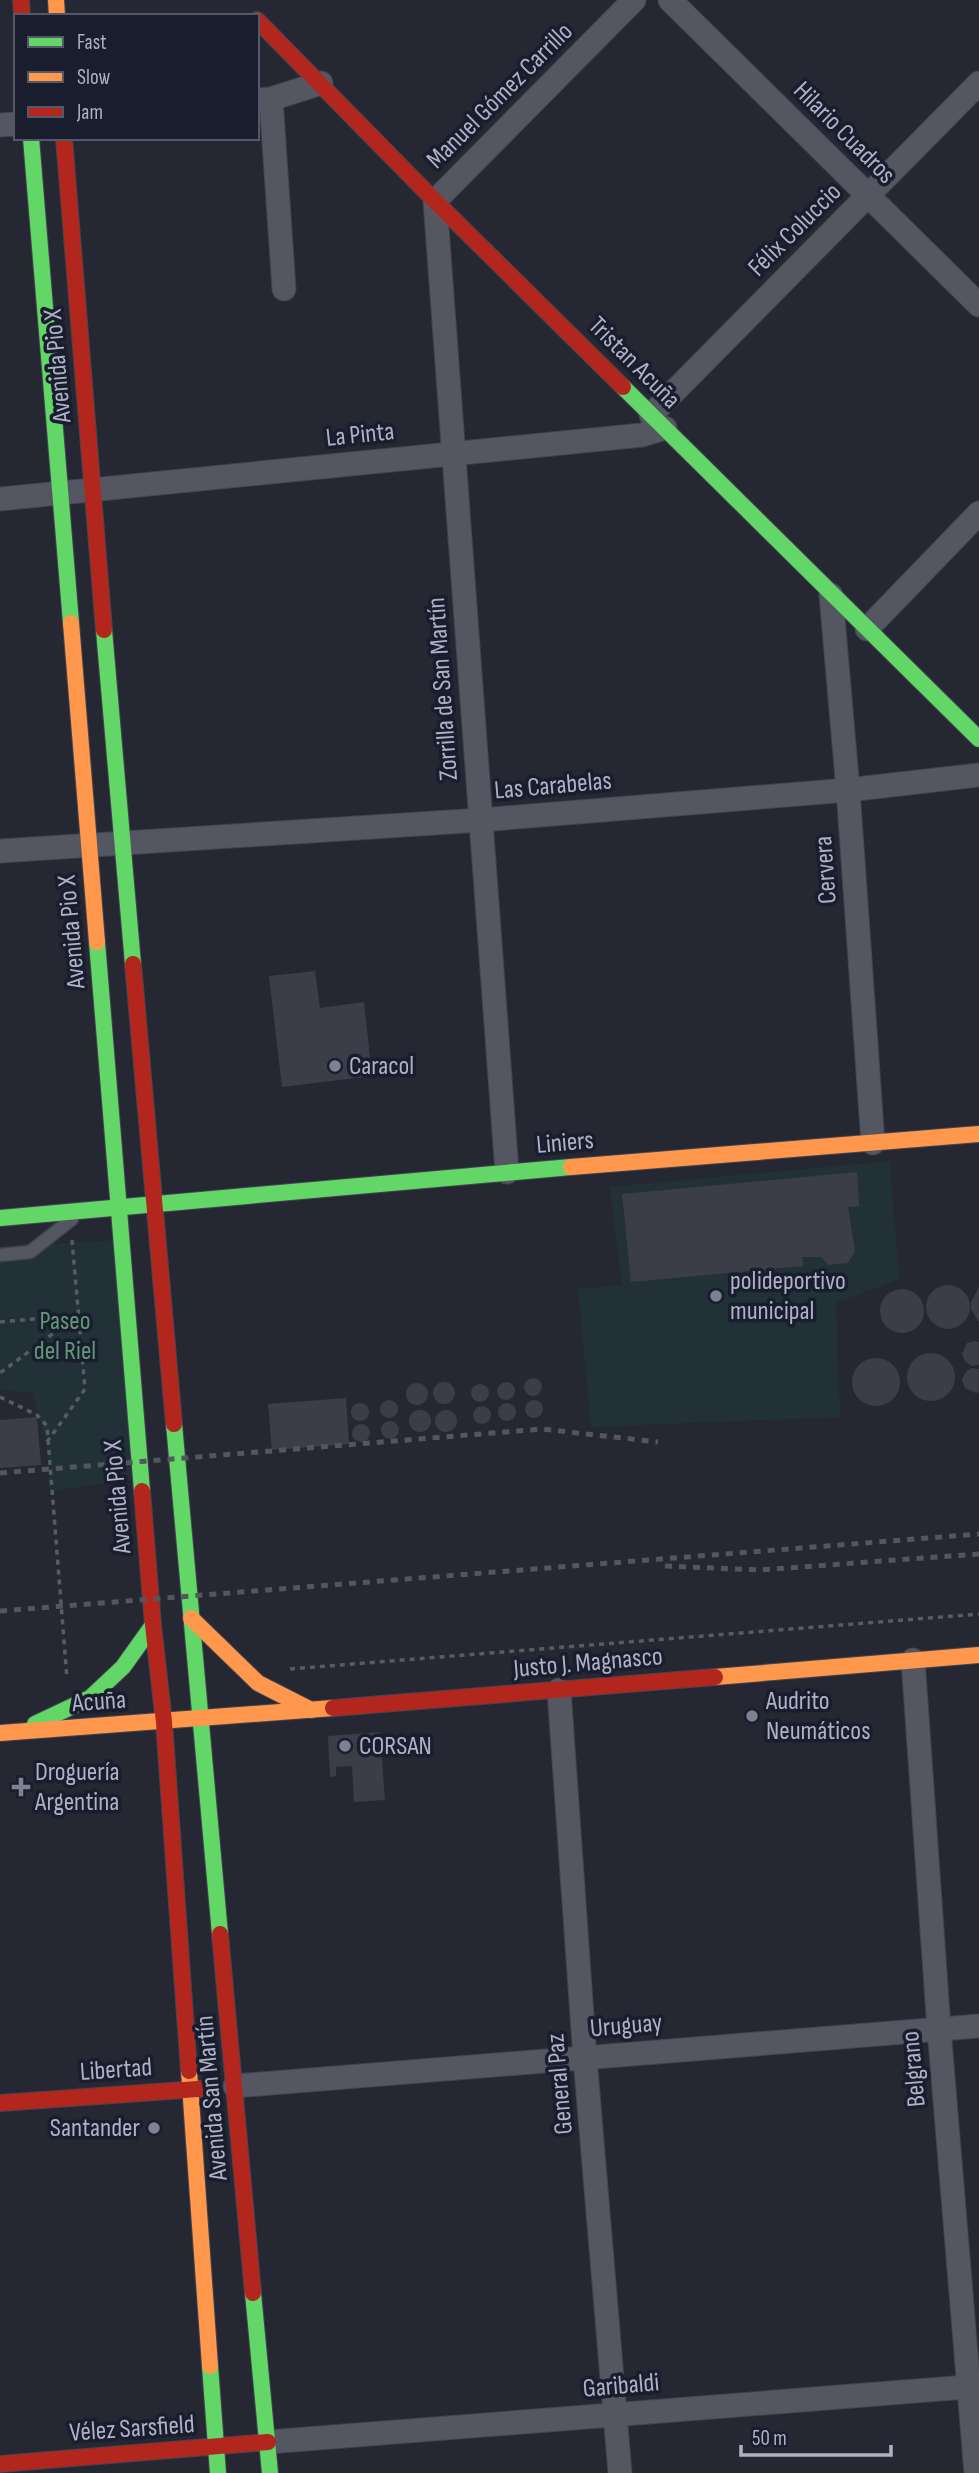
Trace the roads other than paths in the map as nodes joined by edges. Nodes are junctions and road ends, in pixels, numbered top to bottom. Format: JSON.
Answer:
{"nodes":[{"id":1,"x":634,"y":0,"type":"edge"},
{"id":2,"x":670,"y":0,"type":"edge"},
{"id":3,"x":259,"y":22,"type":"edge"},
{"id":4,"x":321,"y":83,"type":"junction"},
{"id":5,"x":979,"y":83,"type":"edge"},
{"id":6,"x":264,"y":99,"type":"edge"},
{"id":7,"x":31,"y":140,"type":"edge"},
{"id":8,"x":64,"y":140,"type":"edge"},
{"id":9,"x":868,"y":196,"type":"junction"},
{"id":10,"x":435,"y":201,"type":"junction"},
{"id":11,"x":284,"y":289,"type":"dead end"},
{"id":12,"x":979,"y":305,"type":"edge"},
{"id":13,"x":658,"y":422,"type":"junction"},
{"id":14,"x":452,"y":453,"type":"junction"},
{"id":15,"x":92,"y":491,"type":"junction"},
{"id":16,"x":60,"y":494,"type":"junction"},
{"id":17,"x":0,"y":499,"type":"edge"},
{"id":18,"x":979,"y":513,"type":"edge"},
{"id":19,"x":831,"y":594,"type":"junction"},
{"id":20,"x":867,"y":629,"type":"junction"},
{"id":21,"x":979,"y":738,"type":"edge"},
{"id":22,"x":979,"y":775,"type":"edge"},
{"id":23,"x":848,"y":790,"type":"junction"},
{"id":24,"x":481,"y":820,"type":"junction"},
{"id":25,"x":124,"y":843,"type":"junction"},
{"id":26,"x":89,"y":844,"type":"junction"},
{"id":27,"x":0,"y":851,"type":"edge"},
{"id":28,"x":979,"y":1134,"type":"edge"},
{"id":29,"x":873,"y":1143,"type":"junction"},
{"id":30,"x":508,"y":1172,"type":"junction"},
{"id":31,"x":155,"y":1205,"type":"junction"},
{"id":32,"x":119,"y":1208,"type":"junction"},
{"id":33,"x":82,"y":1211,"type":"junction"},
{"id":34,"x":0,"y":1218,"type":"edge"},
{"id":35,"x":0,"y":1255,"type":"edge"},
{"id":36,"x":191,"y":1618,"type":"junction"},
{"id":37,"x":153,"y":1625,"type":"junction"},
{"id":38,"x":979,"y":1655,"type":"edge"},
{"id":39,"x":913,"y":1660,"type":"junction"},
{"id":40,"x":559,"y":1689,"type":"junction"},
{"id":41,"x":311,"y":1710,"type":"junction"},
{"id":42,"x":202,"y":1719,"type":"junction"},
{"id":43,"x":164,"y":1722,"type":"junction"},
{"id":44,"x":20,"y":1732,"type":"junction"},
{"id":45,"x":0,"y":1733,"type":"edge"},
{"id":46,"x":979,"y":2026,"type":"edge"},
{"id":47,"x":939,"y":2029,"type":"junction"},
{"id":48,"x":585,"y":2058,"type":"junction"},
{"id":49,"x":235,"y":2086,"type":"junction"},
{"id":50,"x":189,"y":2090,"type":"junction"},
{"id":51,"x":0,"y":2103,"type":"edge"},
{"id":52,"x":974,"y":2386,"type":"edge"},
{"id":53,"x":615,"y":2414,"type":"junction"},
{"id":54,"x":268,"y":2442,"type":"junction"},
{"id":55,"x":216,"y":2447,"type":"junction"},
{"id":56,"x":0,"y":2463,"type":"edge"},
{"id":57,"x":218,"y":2473,"type":"edge"},
{"id":58,"x":270,"y":2473,"type":"edge"},
{"id":59,"x":620,"y":2473,"type":"edge"},
{"id":60,"x":976,"y":2473,"type":"edge"}],
"edges":[{"from":1,"to":10,"type":"street","name":"Manuel Gómez Carrillo"},
{"from":2,"to":9,"type":"street","name":"Hilario Cuadros"},
{"from":3,"to":4,"type":"main road","name":"Tristan Acuña"},
{"from":4,"to":6,"type":"street"},
{"from":4,"to":10,"type":"main road","name":"Tristan Acuña"},
{"from":5,"to":9,"type":"street","name":"Félix Coluccio"},
{"from":6,"to":11,"type":"street"},
{"from":7,"to":16,"type":"main road","name":"Avenida Pio X"},
{"from":8,"to":15,"type":"main road","name":"Avenida Pio X"},
{"from":9,"to":12,"type":"street","name":"Hilario Cuadros"},
{"from":9,"to":13,"type":"street","name":"Félix Coluccio"},
{"from":10,"to":13,"type":"main road","name":"Tristan Acuña"},
{"from":10,"to":14,"type":"street","name":"Zorrilla de San Martín"},
{"from":13,"to":14,"type":"street","name":"La Pinta"},
{"from":13,"to":19,"type":"main road","name":"Tristan Acuña"},
{"from":14,"to":15,"type":"street","name":"La Pinta"},
{"from":14,"to":24,"type":"street","name":"Zorrilla de San Martín"},
{"from":15,"to":16,"type":"street","name":"La Pinta"},
{"from":15,"to":25,"type":"main road","name":"Avenida Pio X"},
{"from":16,"to":17,"type":"street","name":"La Pinta"},
{"from":16,"to":26,"type":"main road","name":"Avenida Pio X"},
{"from":18,"to":20,"type":"street"},
{"from":19,"to":20,"type":"main road","name":"Tristan Acuña"},
{"from":19,"to":23,"type":"street","name":"Cervera"},
{"from":20,"to":21,"type":"main road","name":"Tristan Acuña"},
{"from":22,"to":23,"type":"street","name":"Las Carabelas"},
{"from":23,"to":24,"type":"street","name":"Las Carabelas"},
{"from":23,"to":29,"type":"street","name":"Cervera"},
{"from":24,"to":25,"type":"street","name":"Las Carabelas"},
{"from":24,"to":30,"type":"street","name":"Zorrilla de San Martín"},
{"from":25,"to":26,"type":"street","name":"Las Carabelas"},
{"from":25,"to":31,"type":"main road","name":"Avenida Pio X"},
{"from":26,"to":27,"type":"street","name":"Las Carabelas"},
{"from":26,"to":32,"type":"main road","name":"Avenida Pio X"},
{"from":28,"to":29,"type":"main road","name":"Liniers"},
{"from":29,"to":30,"type":"main road","name":"Liniers"},
{"from":30,"to":31,"type":"main road","name":"Liniers"},
{"from":31,"to":32,"type":"main road","name":"Liniers"},
{"from":31,"to":36,"type":"main road","name":"Avenida Pio X"},
{"from":32,"to":33,"type":"main road","name":"Liniers"},
{"from":32,"to":37,"type":"main road","name":"Avenida Pio X"},
{"from":33,"to":34,"type":"main road","name":"Liniers"},
{"from":33,"to":35,"type":"lane"},
{"from":36,"to":41,"type":"main road"},
{"from":36,"to":42,"type":"main road","name":"Avenida Pio X"},
{"from":37,"to":43,"type":"main road","name":"Avenida Pio X"},
{"from":37,"to":44,"type":"main road"},
{"from":38,"to":39,"type":"main road","name":"Justo J. Magnasco"},
{"from":39,"to":40,"type":"main road","name":"Justo J. Magnasco"},
{"from":39,"to":47,"type":"street","name":"Belgrano"},
{"from":40,"to":41,"type":"main road","name":"Justo J. Magnasco"},
{"from":40,"to":48,"type":"street","name":"General Paz"},
{"from":41,"to":42,"type":"main road","name":"Justo J. Magnasco"},
{"from":42,"to":43,"type":"main road","name":"Acuña"},
{"from":42,"to":49,"type":"main road","name":"Avenida San Martín"},
{"from":43,"to":44,"type":"main road","name":"Acuña"},
{"from":43,"to":50,"type":"main road","name":"Avenida San Martín"},
{"from":44,"to":45,"type":"main road","name":"Acuña"},
{"from":46,"to":47,"type":"street","name":"Uruguay"},
{"from":47,"to":48,"type":"street","name":"Uruguay"},
{"from":47,"to":52,"type":"street","name":"Belgrano"},
{"from":48,"to":49,"type":"street","name":"Uruguay"},
{"from":48,"to":53,"type":"street","name":"General Paz"},
{"from":49,"to":50,"type":"main road","name":"Libertad"},
{"from":49,"to":54,"type":"main road","name":"Avenida San Martín"},
{"from":50,"to":51,"type":"main road","name":"Libertad"},
{"from":50,"to":55,"type":"main road","name":"Avenida San Martín"},
{"from":52,"to":53,"type":"street","name":"Garibaldi"},
{"from":52,"to":60,"type":"street","name":"Belgrano"},
{"from":53,"to":54,"type":"street","name":"Garibaldi"},
{"from":53,"to":59,"type":"street","name":"General Paz"},
{"from":54,"to":55,"type":"main road","name":"Vélez Sarsfield"},
{"from":54,"to":58,"type":"main road","name":"Avenida San Martín"},
{"from":55,"to":56,"type":"main road","name":"Vélez Sarsfield"},
{"from":55,"to":57,"type":"main road","name":"Avenida San Martín"}]}
